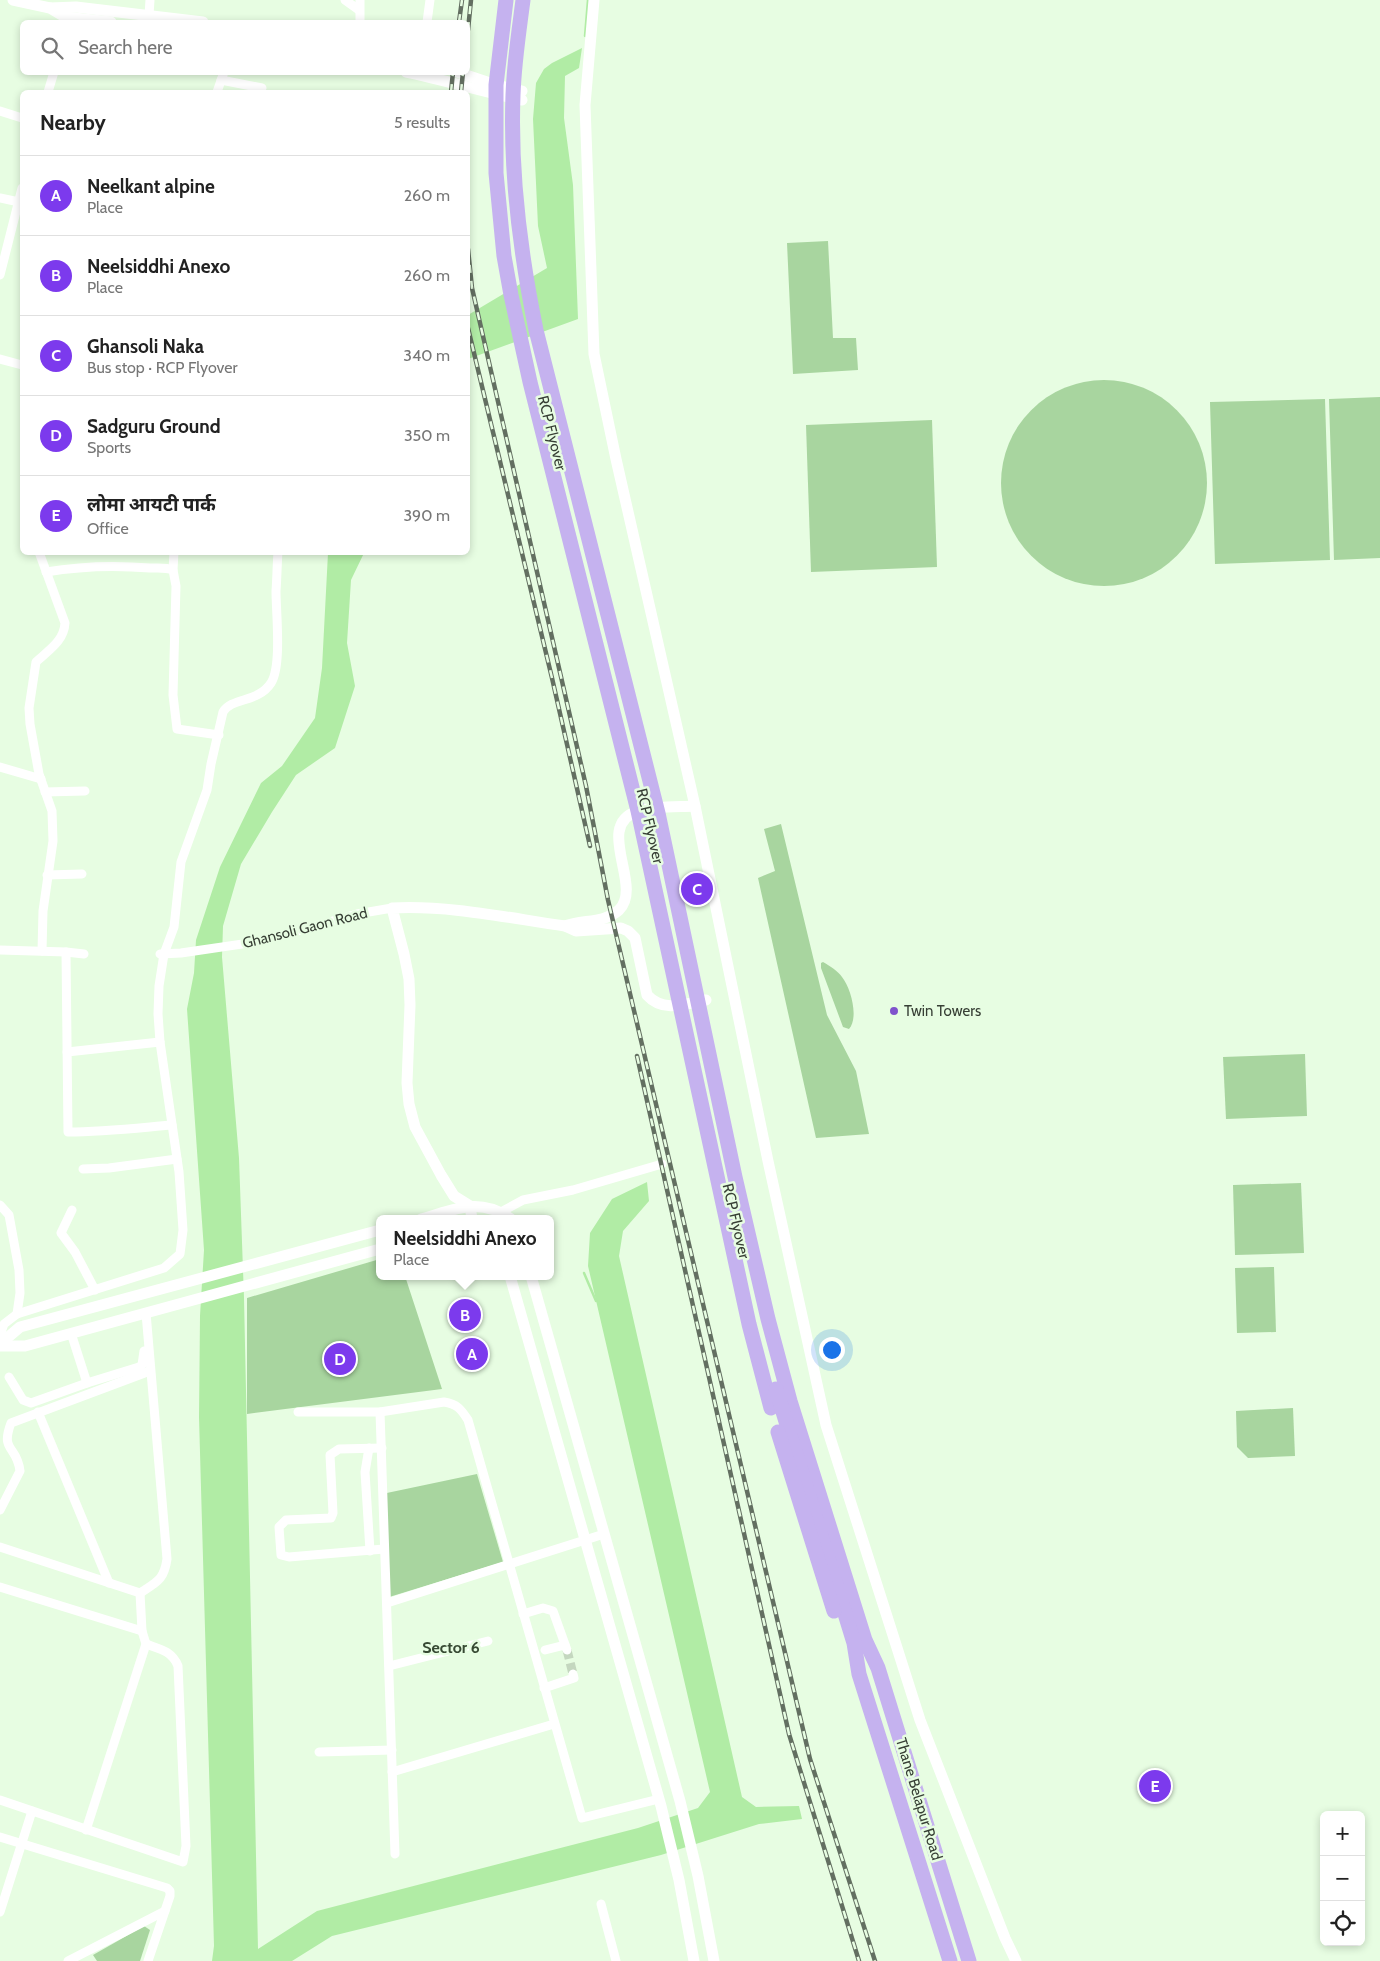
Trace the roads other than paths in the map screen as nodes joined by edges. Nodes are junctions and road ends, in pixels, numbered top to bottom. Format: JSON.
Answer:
{"nodes":[{"id":1,"x":13,"y":0,"type":"edge"},
{"id":2,"x":150,"y":0,"type":"edge"},
{"id":3,"x":345,"y":0,"type":"edge"},
{"id":4,"x":360,"y":0,"type":"edge"},
{"id":5,"x":430,"y":0,"type":"edge"},
{"id":6,"x":506,"y":0,"type":"edge"},
{"id":7,"x":515,"y":0,"type":"edge"},
{"id":8,"x":523,"y":0,"type":"edge"},
{"id":9,"x":532,"y":0,"type":"edge"},
{"id":10,"x":594,"y":0,"type":"edge"},
{"id":11,"x":359,"y":10,"type":"junction"},
{"id":12,"x":70,"y":12,"type":"edge"},
{"id":13,"x":149,"y":15,"type":"junction"},
{"id":14,"x":103,"y":20,"type":"edge"},
{"id":15,"x":187,"y":20,"type":"edge"},
{"id":16,"x":360,"y":20,"type":"edge"},
{"id":17,"x":427,"y":20,"type":"edge"},
{"id":18,"x":53,"y":75,"type":"edge"},
{"id":19,"x":425,"y":75,"type":"edge"},
{"id":20,"x":464,"y":75,"type":"edge"},
{"id":21,"x":222,"y":76,"type":"edge"},
{"id":22,"x":262,"y":88,"type":"dead end"},
{"id":23,"x":49,"y":90,"type":"edge"},
{"id":24,"x":217,"y":90,"type":"edge"},
{"id":25,"x":496,"y":90,"type":"junction"},
{"id":26,"x":522,"y":96,"type":"junction"},
{"id":27,"x":0,"y":111,"type":"edge"},
{"id":28,"x":20,"y":117,"type":"edge"},
{"id":29,"x":20,"y":197,"type":"edge"},
{"id":30,"x":0,"y":198,"type":"edge"},
{"id":31,"x":19,"y":202,"type":"junction"},
{"id":32,"x":0,"y":271,"type":"edge"},
{"id":33,"x":0,"y":359,"type":"edge"},
{"id":34,"x":20,"y":364,"type":"edge"},
{"id":35,"x":40,"y":555,"type":"edge"},
{"id":36,"x":174,"y":555,"type":"edge"},
{"id":37,"x":278,"y":555,"type":"edge"},
{"id":38,"x":173,"y":570,"type":"junction"},
{"id":39,"x":46,"y":572,"type":"junction"},
{"id":40,"x":219,"y":735,"type":"junction"},
{"id":41,"x":0,"y":767,"type":"edge"},
{"id":42,"x":41,"y":779,"type":"junction"},
{"id":43,"x":85,"y":791,"type":"dead end"},
{"id":44,"x":45,"y":792,"type":"junction"},
{"id":45,"x":695,"y":806,"type":"junction"},
{"id":46,"x":666,"y":807,"type":"junction"},
{"id":47,"x":638,"y":811,"type":"junction"},
{"id":48,"x":82,"y":874,"type":"dead end"},
{"id":49,"x":47,"y":875,"type":"junction"},
{"id":50,"x":392,"y":908,"type":"junction"},
{"id":51,"x":565,"y":926,"type":"junction"},
{"id":52,"x":0,"y":950,"type":"edge"},
{"id":53,"x":42,"y":951,"type":"junction"},
{"id":54,"x":66,"y":952,"type":"junction"},
{"id":55,"x":84,"y":954,"type":"dead end"},
{"id":56,"x":161,"y":954,"type":"junction"},
{"id":57,"x":706,"y":1000,"type":"junction"},
{"id":58,"x":680,"y":1005,"type":"junction"},
{"id":59,"x":160,"y":1042,"type":"junction"},
{"id":60,"x":67,"y":1052,"type":"junction"},
{"id":61,"x":172,"y":1126,"type":"junction"},
{"id":62,"x":177,"y":1159,"type":"junction"},
{"id":63,"x":662,"y":1164,"type":"dead end"},
{"id":64,"x":83,"y":1169,"type":"dead end"},
{"id":65,"x":0,"y":1205,"type":"edge"},
{"id":66,"x":470,"y":1206,"type":"junction"},
{"id":67,"x":72,"y":1210,"type":"dead end"},
{"id":68,"x":435,"y":1215,"type":"edge"},
{"id":69,"x":471,"y":1215,"type":"edge"},
{"id":70,"x":506,"y":1215,"type":"edge"},
{"id":71,"x":376,"y":1231,"type":"edge"},
{"id":72,"x":376,"y":1250,"type":"edge"},
{"id":73,"x":511,"y":1280,"type":"edge"},
{"id":74,"x":531,"y":1280,"type":"edge"},
{"id":75,"x":162,"y":1289,"type":"junction"},
{"id":76,"x":95,"y":1290,"type":"junction"},
{"id":77,"x":166,"y":1307,"type":"junction"},
{"id":78,"x":146,"y":1313,"type":"junction"},
{"id":79,"x":17,"y":1314,"type":"junction"},
{"id":80,"x":71,"y":1334,"type":"junction"},
{"id":81,"x":0,"y":1335,"type":"edge"},
{"id":82,"x":143,"y":1341,"type":"dead end"},
{"id":83,"x":0,"y":1345,"type":"edge"},
{"id":84,"x":150,"y":1371,"type":"junction"},
{"id":85,"x":9,"y":1377,"type":"dead end"},
{"id":86,"x":87,"y":1382,"type":"junction"},
{"id":87,"x":38,"y":1412,"type":"junction"},
{"id":88,"x":298,"y":1412,"type":"dead end"},
{"id":89,"x":380,"y":1412,"type":"junction"},
{"id":90,"x":369,"y":1448,"type":"junction"},
{"id":91,"x":382,"y":1448,"type":"junction"},
{"id":92,"x":0,"y":1510,"type":"edge"},
{"id":93,"x":604,"y":1534,"type":"junction"},
{"id":94,"x":585,"y":1540,"type":"junction"},
{"id":95,"x":0,"y":1547,"type":"edge"},
{"id":96,"x":384,"y":1549,"type":"junction"},
{"id":97,"x":370,"y":1551,"type":"junction"},
{"id":98,"x":509,"y":1564,"type":"junction"},
{"id":99,"x":109,"y":1583,"type":"junction"},
{"id":100,"x":0,"y":1586,"type":"edge"},
{"id":101,"x":140,"y":1594,"type":"junction"},
{"id":102,"x":387,"y":1603,"type":"junction"},
{"id":103,"x":523,"y":1614,"type":"junction"},
{"id":104,"x":142,"y":1631,"type":"junction"},
{"id":105,"x":488,"y":1640,"type":"dead end"},
{"id":106,"x":860,"y":1641,"type":"junction"},
{"id":107,"x":146,"y":1644,"type":"junction"},
{"id":108,"x":545,"y":1650,"type":"dead end"},
{"id":109,"x":389,"y":1666,"type":"junction"},
{"id":110,"x":878,"y":1668,"type":"junction"},
{"id":111,"x":573,"y":1674,"type":"dead end"},
{"id":112,"x":859,"y":1674,"type":"junction"},
{"id":113,"x":544,"y":1688,"type":"junction"},
{"id":114,"x":554,"y":1724,"type":"junction"},
{"id":115,"x":392,"y":1750,"type":"junction"},
{"id":116,"x":319,"y":1752,"type":"dead end"},
{"id":117,"x":392,"y":1772,"type":"junction"},
{"id":118,"x":0,"y":1800,"type":"edge"},
{"id":119,"x":660,"y":1802,"type":"junction"},
{"id":120,"x":32,"y":1812,"type":"junction"},
{"id":121,"x":86,"y":1830,"type":"junction"},
{"id":122,"x":0,"y":1837,"type":"edge"},
{"id":123,"x":22,"y":1844,"type":"junction"},
{"id":124,"x":395,"y":1854,"type":"dead end"},
{"id":125,"x":601,"y":1904,"type":"dead end"},
{"id":126,"x":165,"y":1911,"type":"junction"},
{"id":127,"x":0,"y":1912,"type":"edge"},
{"id":128,"x":68,"y":1961,"type":"edge"},
{"id":129,"x":148,"y":1961,"type":"edge"},
{"id":130,"x":616,"y":1961,"type":"edge"},
{"id":131,"x":694,"y":1961,"type":"edge"},
{"id":132,"x":714,"y":1961,"type":"edge"},
{"id":133,"x":950,"y":1961,"type":"edge"},
{"id":134,"x":968,"y":1961,"type":"edge"},
{"id":135,"x":1016,"y":1961,"type":"edge"}],
"edges":[{"from":1,"to":12,"type":"street"},
{"from":2,"to":13,"type":"street"},
{"from":3,"to":11,"type":"street"},
{"from":4,"to":11,"type":"street"},
{"from":5,"to":17,"type":"street"},
{"from":6,"to":25,"type":"main road"},
{"from":7,"to":106,"type":"main road","name":"RCP Flyover"},
{"from":8,"to":106,"type":"main road","name":"RCP Flyover"},
{"from":9,"to":26,"type":"main road"},
{"from":10,"to":45,"type":"street"},
{"from":11,"to":16,"type":"street"},
{"from":12,"to":13,"type":"street"},
{"from":12,"to":14,"type":"street"},
{"from":13,"to":15,"type":"street"},
{"from":18,"to":23,"type":"street"},
{"from":19,"to":25,"type":"street"},
{"from":20,"to":25,"type":"street"},
{"from":21,"to":22,"type":"street"},
{"from":21,"to":24,"type":"street"},
{"from":25,"to":26,"type":"street"},
{"from":25,"to":47,"type":"main road"},
{"from":26,"to":46,"type":"main road"},
{"from":27,"to":28,"type":"street"},
{"from":29,"to":31,"type":"street"},
{"from":30,"to":31,"type":"street"},
{"from":31,"to":32,"type":"street"},
{"from":33,"to":34,"type":"street"},
{"from":35,"to":39,"type":"street"},
{"from":36,"to":38,"type":"street"},
{"from":37,"to":40,"type":"street"},
{"from":38,"to":39,"type":"street"},
{"from":38,"to":40,"type":"street"},
{"from":39,"to":42,"type":"street"},
{"from":40,"to":56,"type":"street"},
{"from":41,"to":42,"type":"street"},
{"from":42,"to":44,"type":"street"},
{"from":43,"to":44,"type":"street"},
{"from":44,"to":49,"type":"street"},
{"from":45,"to":46,"type":"street"},
{"from":45,"to":135,"type":"street"},
{"from":46,"to":47,"type":"street"},
{"from":46,"to":57,"type":"main road"},
{"from":47,"to":51,"type":"street"},
{"from":47,"to":58,"type":"main road"},
{"from":48,"to":49,"type":"street"},
{"from":49,"to":53,"type":"street"},
{"from":50,"to":51,"type":"street"},
{"from":50,"to":56,"type":"street","name":"Ghansoli Gaon Road"},
{"from":50,"to":66,"type":"street"},
{"from":51,"to":58,"type":"street"},
{"from":52,"to":53,"type":"street"},
{"from":53,"to":54,"type":"street"},
{"from":54,"to":55,"type":"street"},
{"from":54,"to":60,"type":"street"},
{"from":56,"to":59,"type":"street"},
{"from":57,"to":58,"type":"street"},
{"from":57,"to":110,"type":"main road"},
{"from":58,"to":112,"type":"main road"},
{"from":59,"to":60,"type":"street"},
{"from":59,"to":61,"type":"street"},
{"from":60,"to":61,"type":"street"},
{"from":61,"to":62,"type":"street"},
{"from":62,"to":64,"type":"street"},
{"from":62,"to":76,"type":"street"},
{"from":63,"to":70,"type":"street"},
{"from":65,"to":79,"type":"street"},
{"from":66,"to":68,"type":"street"},
{"from":66,"to":69,"type":"street"},
{"from":66,"to":70,"type":"street"},
{"from":67,"to":76,"type":"street"},
{"from":71,"to":75,"type":"street"},
{"from":72,"to":77,"type":"street"},
{"from":73,"to":94,"type":"street"},
{"from":74,"to":93,"type":"street"},
{"from":75,"to":77,"type":"street"},
{"from":75,"to":83,"type":"street"},
{"from":76,"to":79,"type":"street"},
{"from":77,"to":78,"type":"street"},
{"from":78,"to":80,"type":"street"},
{"from":78,"to":84,"type":"street"},
{"from":79,"to":81,"type":"street"},
{"from":80,"to":83,"type":"street"},
{"from":80,"to":86,"type":"street"},
{"from":82,"to":86,"type":"street"},
{"from":84,"to":87,"type":"street"},
{"from":84,"to":101,"type":"street"},
{"from":85,"to":86,"type":"street"},
{"from":87,"to":92,"type":"street"},
{"from":87,"to":99,"type":"street"},
{"from":88,"to":89,"type":"street"},
{"from":89,"to":91,"type":"street"},
{"from":89,"to":98,"type":"street"},
{"from":90,"to":91,"type":"street"},
{"from":90,"to":97,"type":"street"},
{"from":90,"to":97,"type":"street"},
{"from":91,"to":96,"type":"street"},
{"from":93,"to":94,"type":"street"},
{"from":93,"to":132,"type":"street"},
{"from":94,"to":98,"type":"street"},
{"from":94,"to":119,"type":"street"},
{"from":95,"to":99,"type":"street"},
{"from":96,"to":97,"type":"street"},
{"from":96,"to":102,"type":"street"},
{"from":98,"to":102,"type":"street"},
{"from":98,"to":103,"type":"street"},
{"from":99,"to":101,"type":"street"},
{"from":100,"to":104,"type":"street"},
{"from":101,"to":104,"type":"street"},
{"from":102,"to":109,"type":"street"},
{"from":103,"to":108,"type":"street"},
{"from":103,"to":113,"type":"street"},
{"from":104,"to":107,"type":"street"},
{"from":105,"to":109,"type":"street"},
{"from":106,"to":110,"type":"main road","name":"Thane Belapur Road"},
{"from":106,"to":112,"type":"main road","name":"Thane Belapur Road"},
{"from":107,"to":121,"type":"street"},
{"from":107,"to":121,"type":"street"},
{"from":109,"to":115,"type":"street"},
{"from":110,"to":134,"type":"main road","name":"Thane Belapur Road"},
{"from":111,"to":113,"type":"street"},
{"from":112,"to":133,"type":"main road","name":"Thane Belapur Road"},
{"from":113,"to":114,"type":"street"},
{"from":114,"to":117,"type":"street"},
{"from":114,"to":119,"type":"street"},
{"from":115,"to":116,"type":"street"},
{"from":115,"to":117,"type":"street"},
{"from":117,"to":124,"type":"street"},
{"from":118,"to":120,"type":"street"},
{"from":119,"to":131,"type":"street"},
{"from":120,"to":121,"type":"street"},
{"from":120,"to":123,"type":"street"},
{"from":122,"to":123,"type":"street"},
{"from":123,"to":126,"type":"street"},
{"from":123,"to":127,"type":"street"},
{"from":125,"to":130,"type":"street"},
{"from":126,"to":128,"type":"street"},
{"from":126,"to":129,"type":"street"}]}
